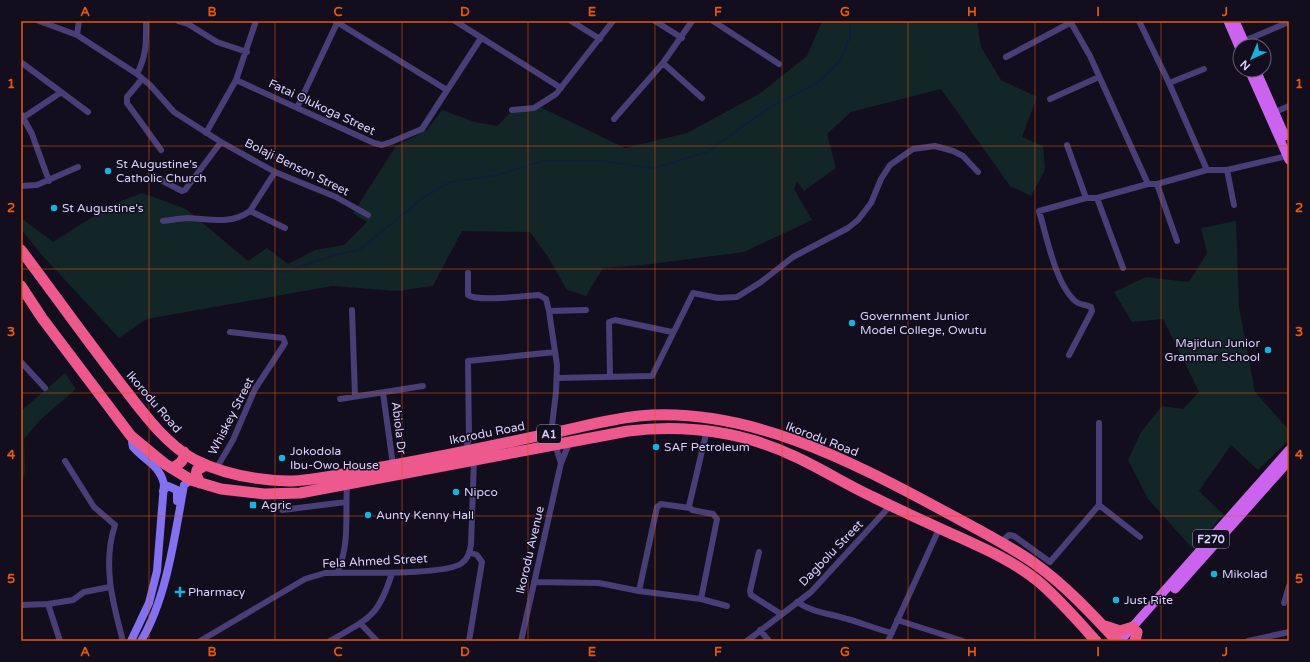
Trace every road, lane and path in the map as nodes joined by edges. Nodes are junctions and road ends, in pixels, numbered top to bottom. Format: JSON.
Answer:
{"nodes":[{"id":1,"x":39,"y":21,"type":"edge"},
{"id":2,"x":78,"y":21,"type":"edge"},
{"id":3,"x":146,"y":21,"type":"edge"},
{"id":4,"x":178,"y":21,"type":"edge"},
{"id":5,"x":256,"y":21,"type":"edge"},
{"id":6,"x":455,"y":21,"type":"edge"},
{"id":7,"x":571,"y":21,"type":"edge"},
{"id":8,"x":613,"y":21,"type":"edge"},
{"id":9,"x":655,"y":21,"type":"edge"},
{"id":10,"x":692,"y":21,"type":"edge"},
{"id":11,"x":713,"y":21,"type":"edge"},
{"id":12,"x":1139,"y":21,"type":"edge"},
{"id":13,"x":1228,"y":21,"type":"edge"},
{"id":14,"x":1235,"y":21,"type":"edge"},
{"id":15,"x":336,"y":22,"type":"edge"},
{"id":16,"x":1070,"y":22,"type":"edge"},
{"id":17,"x":1289,"y":22,"type":"edge"},
{"id":18,"x":188,"y":23,"type":"edge"},
{"id":19,"x":77,"y":35,"type":"junction"},
{"id":20,"x":481,"y":38,"type":"junction"},
{"id":21,"x":682,"y":38,"type":"junction"},
{"id":22,"x":1239,"y":38,"type":"edge"},
{"id":23,"x":1241,"y":38,"type":"edge"},
{"id":24,"x":1257,"y":38,"type":"edge"},
{"id":25,"x":600,"y":40,"type":"junction"},
{"id":26,"x":247,"y":52,"type":"junction"},
{"id":27,"x":1006,"y":57,"type":"dead end"},
{"id":28,"x":22,"y":63,"type":"edge"},
{"id":29,"x":663,"y":63,"type":"junction"},
{"id":30,"x":779,"y":64,"type":"dead end"},
{"id":31,"x":1204,"y":69,"type":"dead end"},
{"id":32,"x":137,"y":74,"type":"junction"},
{"id":33,"x":1099,"y":77,"type":"junction"},
{"id":34,"x":142,"y":78,"type":"junction"},
{"id":35,"x":1253,"y":78,"type":"edge"},
{"id":36,"x":1260,"y":78,"type":"edge"},
{"id":37,"x":236,"y":80,"type":"junction"},
{"id":38,"x":1169,"y":83,"type":"junction"},
{"id":39,"x":561,"y":88,"type":"junction"},
{"id":40,"x":447,"y":90,"type":"junction"},
{"id":41,"x":60,"y":93,"type":"junction"},
{"id":42,"x":702,"y":98,"type":"dead end"},
{"id":43,"x":1050,"y":99,"type":"dead end"},
{"id":44,"x":1289,"y":106,"type":"edge"},
{"id":45,"x":297,"y":108,"type":"junction"},
{"id":46,"x":512,"y":110,"type":"dead end"},
{"id":47,"x":88,"y":112,"type":"dead end"},
{"id":48,"x":1275,"y":112,"type":"junction"},
{"id":49,"x":22,"y":115,"type":"edge"},
{"id":50,"x":614,"y":119,"type":"dead end"},
{"id":51,"x":206,"y":132,"type":"junction"},
{"id":52,"x":221,"y":142,"type":"junction"},
{"id":53,"x":1289,"y":144,"type":"edge"},
{"id":54,"x":1067,"y":145,"type":"dead end"},
{"id":55,"x":161,"y":150,"type":"dead end"},
{"id":56,"x":1288,"y":158,"type":"edge"},
{"id":57,"x":78,"y":167,"type":"dead end"},
{"id":58,"x":1207,"y":170,"type":"junction"},
{"id":59,"x":1227,"y":170,"type":"junction"},
{"id":60,"x":275,"y":172,"type":"junction"},
{"id":61,"x":978,"y":172,"type":"dead end"},
{"id":62,"x":154,"y":176,"type":"dead end"},
{"id":63,"x":49,"y":181,"type":"junction"},
{"id":64,"x":1148,"y":184,"type":"junction"},
{"id":65,"x":1157,"y":184,"type":"junction"},
{"id":66,"x":21,"y":186,"type":"edge"},
{"id":67,"x":1086,"y":198,"type":"junction"},
{"id":68,"x":1097,"y":198,"type":"junction"},
{"id":69,"x":1234,"y":205,"type":"dead end"},
{"id":70,"x":250,"y":211,"type":"junction"},
{"id":71,"x":368,"y":215,"type":"dead end"},
{"id":72,"x":164,"y":221,"type":"dead end"},
{"id":73,"x":285,"y":228,"type":"dead end"},
{"id":74,"x":1177,"y":241,"type":"dead end"},
{"id":75,"x":21,"y":250,"type":"edge"},
{"id":76,"x":1123,"y":268,"type":"dead end"},
{"id":77,"x":468,"y":273,"type":"dead end"},
{"id":78,"x":21,"y":286,"type":"edge"},
{"id":79,"x":352,"y":310,"type":"dead end"},
{"id":80,"x":550,"y":310,"type":"junction"},
{"id":81,"x":586,"y":310,"type":"dead end"},
{"id":82,"x":230,"y":332,"type":"dead end"},
{"id":83,"x":672,"y":332,"type":"junction"},
{"id":84,"x":555,"y":352,"type":"junction"},
{"id":85,"x":1069,"y":355,"type":"dead end"},
{"id":86,"x":21,"y":362,"type":"edge"},
{"id":87,"x":610,"y":377,"type":"junction"},
{"id":88,"x":557,"y":378,"type":"junction"},
{"id":89,"x":423,"y":386,"type":"dead end"},
{"id":90,"x":45,"y":388,"type":"dead end"},
{"id":91,"x":383,"y":393,"type":"junction"},
{"id":92,"x":355,"y":396,"type":"junction"},
{"id":93,"x":340,"y":399,"type":"dead end"},
{"id":94,"x":1099,"y":423,"type":"dead end"},
{"id":95,"x":707,"y":430,"type":"junction"},
{"id":96,"x":134,"y":439,"type":"junction"},
{"id":97,"x":553,"y":439,"type":"junction"},
{"id":98,"x":570,"y":441,"type":"junction"},
{"id":99,"x":1289,"y":450,"type":"edge"},
{"id":100,"x":465,"y":451,"type":"junction"},
{"id":101,"x":184,"y":452,"type":"junction"},
{"id":102,"x":474,"y":460,"type":"junction"},
{"id":103,"x":65,"y":461,"type":"dead end"},
{"id":104,"x":1289,"y":461,"type":"edge"},
{"id":105,"x":561,"y":463,"type":"junction"},
{"id":106,"x":392,"y":465,"type":"junction"},
{"id":107,"x":211,"y":467,"type":"junction"},
{"id":108,"x":171,"y":468,"type":"junction"},
{"id":109,"x":196,"y":482,"type":"junction"},
{"id":110,"x":348,"y":485,"type":"junction"},
{"id":111,"x":163,"y":491,"type":"junction"},
{"id":112,"x":346,"y":502,"type":"junction"},
{"id":113,"x":1099,"y":505,"type":"junction"},
{"id":114,"x":890,"y":506,"type":"junction"},
{"id":115,"x":690,"y":508,"type":"junction"},
{"id":116,"x":282,"y":510,"type":"dead end"},
{"id":117,"x":939,"y":529,"type":"junction"},
{"id":118,"x":174,"y":536,"type":"junction"},
{"id":119,"x":1140,"y":537,"type":"dead end"},
{"id":120,"x":1001,"y":542,"type":"junction"},
{"id":121,"x":469,"y":552,"type":"junction"},
{"id":122,"x":759,"y":552,"type":"dead end"},
{"id":123,"x":338,"y":572,"type":"junction"},
{"id":124,"x":392,"y":573,"type":"junction"},
{"id":125,"x":534,"y":582,"type":"junction"},
{"id":126,"x":1289,"y":586,"type":"edge"},
{"id":127,"x":110,"y":587,"type":"junction"},
{"id":128,"x":639,"y":591,"type":"junction"},
{"id":129,"x":701,"y":599,"type":"junction"},
{"id":130,"x":797,"y":602,"type":"junction"},
{"id":131,"x":1284,"y":603,"type":"dead end"},
{"id":132,"x":48,"y":604,"type":"junction"},
{"id":133,"x":21,"y":605,"type":"edge"},
{"id":134,"x":727,"y":606,"type":"dead end"},
{"id":135,"x":781,"y":614,"type":"junction"},
{"id":136,"x":897,"y":620,"type":"junction"},
{"id":137,"x":360,"y":623,"type":"junction"},
{"id":138,"x":1103,"y":626,"type":"junction"},
{"id":139,"x":760,"y":630,"type":"junction"},
{"id":140,"x":1289,"y":632,"type":"edge"},
{"id":141,"x":892,"y":633,"type":"junction"},
{"id":142,"x":1135,"y":634,"type":"edge"},
{"id":143,"x":60,"y":641,"type":"edge"},
{"id":144,"x":123,"y":641,"type":"edge"},
{"id":145,"x":131,"y":641,"type":"edge"},
{"id":146,"x":141,"y":641,"type":"edge"},
{"id":147,"x":200,"y":641,"type":"edge"},
{"id":148,"x":330,"y":641,"type":"edge"},
{"id":149,"x":377,"y":641,"type":"edge"},
{"id":150,"x":469,"y":641,"type":"edge"},
{"id":151,"x":521,"y":641,"type":"edge"},
{"id":152,"x":747,"y":641,"type":"edge"},
{"id":153,"x":769,"y":641,"type":"edge"},
{"id":154,"x":888,"y":641,"type":"edge"},
{"id":155,"x":962,"y":641,"type":"edge"},
{"id":156,"x":1096,"y":641,"type":"edge"},
{"id":157,"x":1119,"y":641,"type":"edge"},
{"id":158,"x":1128,"y":641,"type":"edge"},
{"id":159,"x":1248,"y":641,"type":"edge"}],
"edges":[{"from":1,"to":19,"type":"street","name":"Bolaji Benson Street"},
{"from":2,"to":19,"type":"street"},
{"from":3,"to":32,"type":"street"},
{"from":4,"to":18,"type":"street"},
{"from":5,"to":26,"type":"street"},
{"from":6,"to":20,"type":"street"},
{"from":7,"to":25,"type":"street"},
{"from":8,"to":25,"type":"street"},
{"from":9,"to":21,"type":"street"},
{"from":10,"to":21,"type":"street"},
{"from":11,"to":30,"type":"street"},
{"from":12,"to":38,"type":"street"},
{"from":13,"to":22,"type":"main road"},
{"from":14,"to":23,"type":"main road"},
{"from":15,"to":40,"type":"street"},
{"from":15,"to":45,"type":"street"},
{"from":16,"to":27,"type":"street"},
{"from":16,"to":33,"type":"street"},
{"from":17,"to":24,"type":"street"},
{"from":18,"to":26,"type":"street"},
{"from":19,"to":32,"type":"street","name":"Bolaji Benson Street"},
{"from":20,"to":39,"type":"street"},
{"from":20,"to":40,"type":"street","name":"Fatai Olukoga Street"},
{"from":21,"to":29,"type":"street"},
{"from":25,"to":39,"type":"street"},
{"from":26,"to":37,"type":"street"},
{"from":28,"to":41,"type":"street"},
{"from":29,"to":42,"type":"street"},
{"from":29,"to":50,"type":"street"},
{"from":31,"to":38,"type":"street"},
{"from":32,"to":34,"type":"street","name":"Bolaji Benson Street"},
{"from":33,"to":43,"type":"street"},
{"from":33,"to":64,"type":"street"},
{"from":34,"to":51,"type":"street","name":"Bolaji Benson Street"},
{"from":34,"to":55,"type":"street"},
{"from":35,"to":56,"type":"main road"},
{"from":36,"to":48,"type":"main road"},
{"from":37,"to":45,"type":"street","name":"Fatai Olukoga Street"},
{"from":37,"to":51,"type":"street"},
{"from":38,"to":58,"type":"street"},
{"from":39,"to":46,"type":"street"},
{"from":40,"to":45,"type":"street","name":"Fatai Olukoga Street"},
{"from":41,"to":47,"type":"street"},
{"from":41,"to":49,"type":"street"},
{"from":44,"to":48,"type":"street"},
{"from":48,"to":53,"type":"main road"},
{"from":49,"to":63,"type":"street"},
{"from":51,"to":52,"type":"street","name":"Bolaji Benson Street"},
{"from":52,"to":60,"type":"street","name":"Bolaji Benson Street"},
{"from":52,"to":62,"type":"street"},
{"from":54,"to":67,"type":"street"},
{"from":56,"to":59,"type":"street"},
{"from":57,"to":63,"type":"street"},
{"from":58,"to":59,"type":"street"},
{"from":58,"to":65,"type":"street"},
{"from":59,"to":69,"type":"street"},
{"from":60,"to":70,"type":"street"},
{"from":60,"to":71,"type":"street","name":"Bolaji Benson Street"},
{"from":61,"to":83,"type":"street"},
{"from":63,"to":66,"type":"street"},
{"from":64,"to":65,"type":"street"},
{"from":64,"to":68,"type":"street"},
{"from":65,"to":74,"type":"street"},
{"from":67,"to":68,"type":"street"},
{"from":67,"to":85,"type":"street"},
{"from":68,"to":76,"type":"street"},
{"from":70,"to":72,"type":"street"},
{"from":70,"to":73,"type":"street"},
{"from":75,"to":101,"type":"highway","name":"Ikorodu Road","number":"A1"},
{"from":77,"to":80,"type":"street"},
{"from":78,"to":96,"type":"highway","name":"Ikorodu Road","number":"A1"},
{"from":79,"to":92,"type":"street"},
{"from":80,"to":81,"type":"street"},
{"from":80,"to":84,"type":"street"},
{"from":82,"to":107,"type":"street","name":"Whiskey Street"},
{"from":83,"to":87,"type":"street"},
{"from":83,"to":87,"type":"street"},
{"from":84,"to":88,"type":"street"},
{"from":84,"to":100,"type":"street"},
{"from":86,"to":90,"type":"street"},
{"from":87,"to":88,"type":"street"},
{"from":88,"to":97,"type":"street"},
{"from":89,"to":91,"type":"street"},
{"from":91,"to":92,"type":"street"},
{"from":91,"to":106,"type":"street","name":"Abiola Dr"},
{"from":92,"to":93,"type":"street"},
{"from":94,"to":113,"type":"street"},
{"from":95,"to":98,"type":"highway","name":"Ikorodu Road","number":"A1"},
{"from":95,"to":114,"type":"highway","name":"Ikorodu Road","number":"A1"},
{"from":95,"to":115,"type":"street"},
{"from":96,"to":108,"type":"highway","name":"Ikorodu Road","number":"A1"},
{"from":96,"to":111,"type":"street"},
{"from":97,"to":98,"type":"highway","name":"Ikorodu Road","number":"A1"},
{"from":97,"to":100,"type":"highway","name":"Ikorodu Road","number":"A1"},
{"from":97,"to":102,"type":"highway","name":"Ikorodu Road","number":"A1"},
{"from":97,"to":105,"type":"street"},
{"from":97,"to":120,"type":"highway","name":"Ikorodu Road","number":"A1"},
{"from":98,"to":105,"type":"street","name":"Ikorodu Avenue"},
{"from":99,"to":142,"type":"main road","number":"F270"},
{"from":100,"to":106,"type":"highway","name":"Ikorodu Road","number":"A1"},
{"from":101,"to":107,"type":"highway","name":"Ikorodu Road","number":"A1"},
{"from":101,"to":108,"type":"highway"},
{"from":102,"to":110,"type":"highway","name":"Ikorodu Road","number":"A1"},
{"from":102,"to":121,"type":"street"},
{"from":103,"to":127,"type":"street"},
{"from":104,"to":142,"type":"main road","number":"F270"},
{"from":105,"to":125,"type":"street","name":"Ikorodu Avenue"},
{"from":106,"to":107,"type":"highway","name":"Ikorodu Road","number":"A1"},
{"from":107,"to":109,"type":"highway"},
{"from":108,"to":109,"type":"highway","name":"Ikorodu Road","number":"A1"},
{"from":109,"to":110,"type":"highway","name":"Ikorodu Road","number":"A1"},
{"from":109,"to":118,"type":"street"},
{"from":110,"to":112,"type":"street"},
{"from":111,"to":118,"type":"street"},
{"from":111,"to":145,"type":"street"},
{"from":112,"to":116,"type":"street"},
{"from":112,"to":123,"type":"street"},
{"from":113,"to":119,"type":"street"},
{"from":113,"to":120,"type":"street"},
{"from":114,"to":117,"type":"highway","name":"Ikorodu Road","number":"A1"},
{"from":114,"to":130,"type":"street","name":"Dagbolu Street"},
{"from":115,"to":128,"type":"street"},
{"from":115,"to":129,"type":"street"},
{"from":117,"to":136,"type":"street"},
{"from":117,"to":156,"type":"highway","name":"Ikorodu Road","number":"A1"},
{"from":118,"to":146,"type":"street"},
{"from":120,"to":138,"type":"highway","name":"Ikorodu Road","number":"A1"},
{"from":121,"to":124,"type":"street","name":"Fela Ahmed Street"},
{"from":121,"to":150,"type":"street"},
{"from":122,"to":135,"type":"street"},
{"from":123,"to":124,"type":"street","name":"Fela Ahmed Street"},
{"from":123,"to":147,"type":"street","name":"Fela Ahmed Street"},
{"from":124,"to":137,"type":"street"},
{"from":125,"to":128,"type":"street"},
{"from":125,"to":151,"type":"street","name":"Ikorodu Avenue"},
{"from":126,"to":131,"type":"street"},
{"from":127,"to":132,"type":"street"},
{"from":127,"to":144,"type":"street"},
{"from":128,"to":129,"type":"street"},
{"from":129,"to":134,"type":"street"},
{"from":130,"to":135,"type":"street","name":"Dagbolu Street"},
{"from":130,"to":141,"type":"street"},
{"from":132,"to":133,"type":"street"},
{"from":132,"to":143,"type":"street"},
{"from":135,"to":139,"type":"street","name":"Dagbolu Street"},
{"from":136,"to":141,"type":"street"},
{"from":136,"to":155,"type":"street"},
{"from":137,"to":148,"type":"street"},
{"from":137,"to":149,"type":"street"},
{"from":138,"to":142,"type":"highway"},
{"from":138,"to":157,"type":"highway","name":"Ikorodu Road","number":"A1"},
{"from":139,"to":152,"type":"street","name":"Dagbolu Street"},
{"from":139,"to":153,"type":"street"},
{"from":140,"to":159,"type":"street"},
{"from":141,"to":154,"type":"street"},
{"from":142,"to":157,"type":"main road","number":"F270"},
{"from":142,"to":158,"type":"main road","number":"F270"}]}
